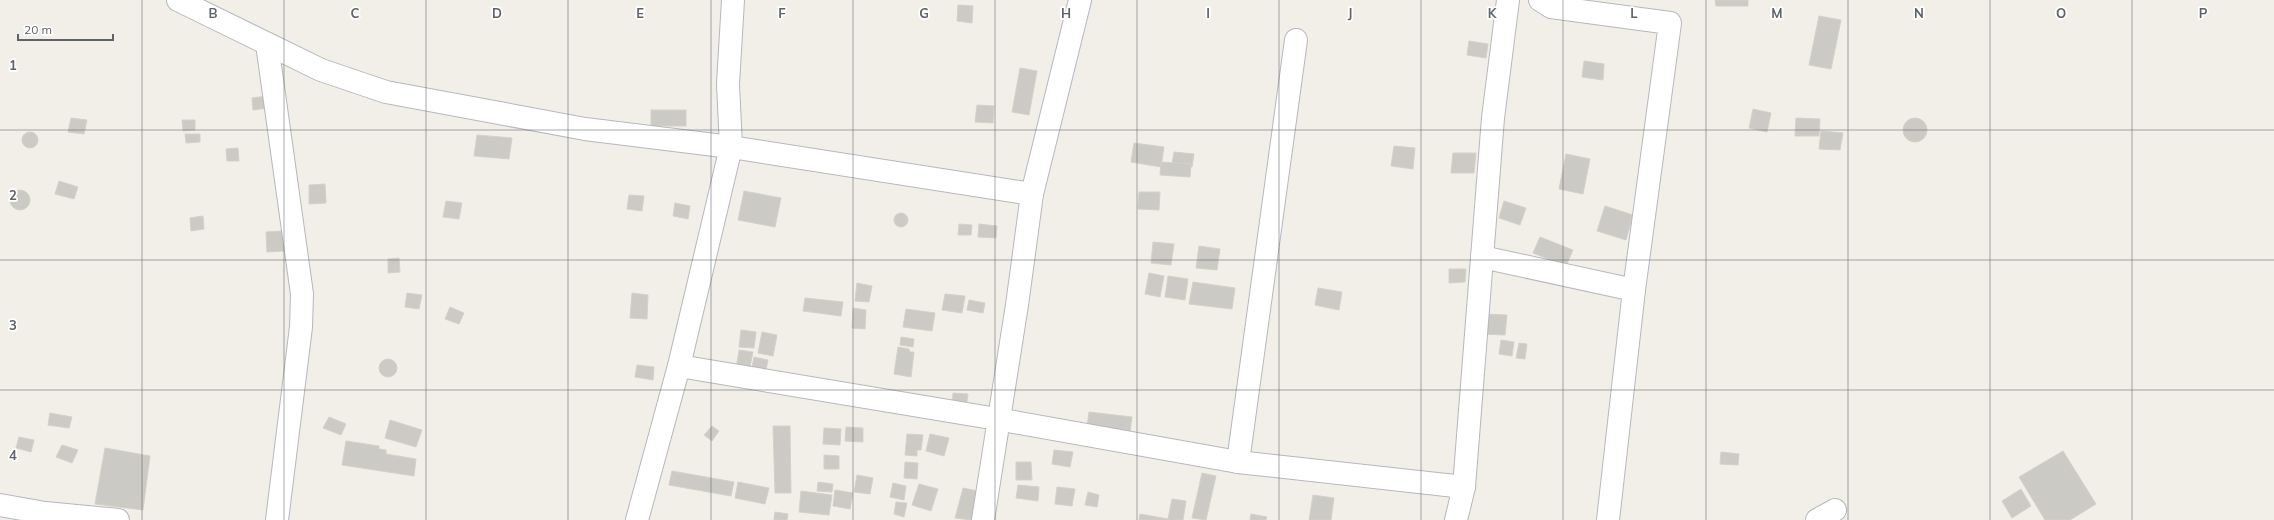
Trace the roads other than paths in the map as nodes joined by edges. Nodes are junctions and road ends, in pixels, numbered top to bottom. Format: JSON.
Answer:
{"nodes":[{"id":1,"x":178,"y":0,"type":"edge"},
{"id":2,"x":733,"y":0,"type":"edge"},
{"id":3,"x":1080,"y":0,"type":"edge"},
{"id":4,"x":1508,"y":0,"type":"edge"},
{"id":5,"x":1540,"y":0,"type":"edge"},
{"id":6,"x":1296,"y":40,"type":"dead end"},
{"id":7,"x":267,"y":44,"type":"junction"},
{"id":8,"x":731,"y":147,"type":"junction"},
{"id":9,"x":1032,"y":194,"type":"junction"},
{"id":10,"x":1482,"y":257,"type":"junction"},
{"id":11,"x":1634,"y":290,"type":"junction"},
{"id":12,"x":679,"y":366,"type":"junction"},
{"id":13,"x":997,"y":419,"type":"junction"},
{"id":14,"x":1238,"y":462,"type":"junction"},
{"id":15,"x":1464,"y":487,"type":"junction"},
{"id":16,"x":0,"y":505,"type":"edge"},
{"id":17,"x":43,"y":517,"type":"edge"},
{"id":18,"x":643,"y":519,"type":"edge"},
{"id":19,"x":118,"y":520,"type":"edge"},
{"id":20,"x":277,"y":520,"type":"edge"},
{"id":21,"x":983,"y":520,"type":"edge"},
{"id":22,"x":1456,"y":520,"type":"edge"},
{"id":23,"x":1608,"y":520,"type":"edge"}],
"edges":[{"from":1,"to":7,"type":"street"},
{"from":2,"to":8,"type":"street"},
{"from":3,"to":9,"type":"street"},
{"from":4,"to":10,"type":"street"},
{"from":5,"to":11,"type":"street"},
{"from":6,"to":14,"type":"street"},
{"from":7,"to":8,"type":"street"},
{"from":7,"to":20,"type":"street"},
{"from":8,"to":9,"type":"street"},
{"from":8,"to":12,"type":"street"},
{"from":9,"to":13,"type":"street"},
{"from":10,"to":11,"type":"street"},
{"from":10,"to":15,"type":"street"},
{"from":11,"to":23,"type":"street"},
{"from":12,"to":13,"type":"street"},
{"from":12,"to":18,"type":"street"},
{"from":13,"to":14,"type":"street"},
{"from":13,"to":21,"type":"street"},
{"from":14,"to":15,"type":"street"},
{"from":15,"to":22,"type":"street"},
{"from":16,"to":17,"type":"street"},
{"from":17,"to":19,"type":"street"}]}
